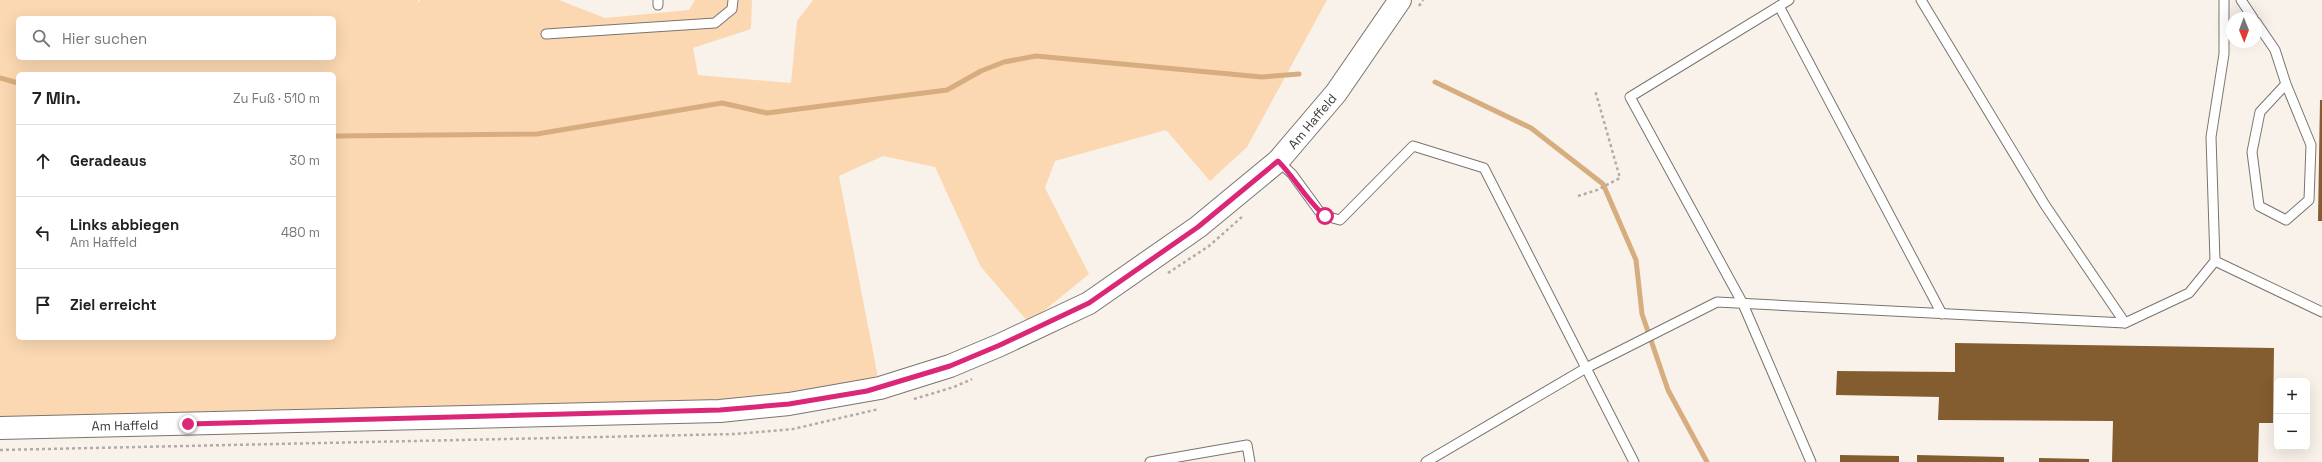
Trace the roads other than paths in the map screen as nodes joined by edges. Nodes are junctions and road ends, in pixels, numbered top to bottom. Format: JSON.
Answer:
{"nodes":[{"id":1,"x":733,"y":0,"type":"edge"},
{"id":2,"x":1789,"y":0,"type":"edge"},
{"id":3,"x":1921,"y":0,"type":"edge"},
{"id":4,"x":2224,"y":0,"type":"edge"},
{"id":5,"x":2241,"y":0,"type":"edge"},
{"id":6,"x":1407,"y":6,"type":"edge"},
{"id":7,"x":1779,"y":6,"type":"junction"},
{"id":8,"x":2249,"y":12,"type":"edge"},
{"id":9,"x":2262,"y":31,"type":"edge"},
{"id":10,"x":546,"y":34,"type":"dead end"},
{"id":11,"x":2286,"y":84,"type":"junction"},
{"id":12,"x":1278,"y":161,"type":"junction"},
{"id":13,"x":2215,"y":261,"type":"junction"},
{"id":14,"x":1743,"y":304,"type":"junction"},
{"id":15,"x":2322,"y":312,"type":"edge"},
{"id":16,"x":1942,"y":314,"type":"junction"},
{"id":17,"x":2125,"y":323,"type":"junction"},
{"id":18,"x":1586,"y":368,"type":"junction"},
{"id":19,"x":0,"y":428,"type":"edge"},
{"id":20,"x":1150,"y":462,"type":"edge"},
{"id":21,"x":1250,"y":462,"type":"edge"},
{"id":22,"x":1426,"y":462,"type":"edge"},
{"id":23,"x":1634,"y":462,"type":"edge"},
{"id":24,"x":1811,"y":462,"type":"edge"}],
"edges":[{"from":1,"to":10,"type":"lane"},
{"from":2,"to":7,"type":"lane"},
{"from":3,"to":17,"type":"lane"},
{"from":4,"to":13,"type":"lane"},
{"from":5,"to":8,"type":"lane"},
{"from":6,"to":12,"type":"street","name":"Am Haffeld"},
{"from":7,"to":14,"type":"lane"},
{"from":7,"to":16,"type":"lane"},
{"from":9,"to":11,"type":"lane"},
{"from":11,"to":11,"type":"lane"},
{"from":12,"to":18,"type":"lane"},
{"from":12,"to":19,"type":"street","name":"Am Haffeld"},
{"from":13,"to":15,"type":"lane"},
{"from":13,"to":17,"type":"lane"},
{"from":14,"to":16,"type":"lane"},
{"from":14,"to":18,"type":"lane"},
{"from":14,"to":24,"type":"lane"},
{"from":16,"to":17,"type":"lane"},
{"from":18,"to":22,"type":"lane"},
{"from":18,"to":23,"type":"lane"},
{"from":20,"to":21,"type":"lane"}]}
